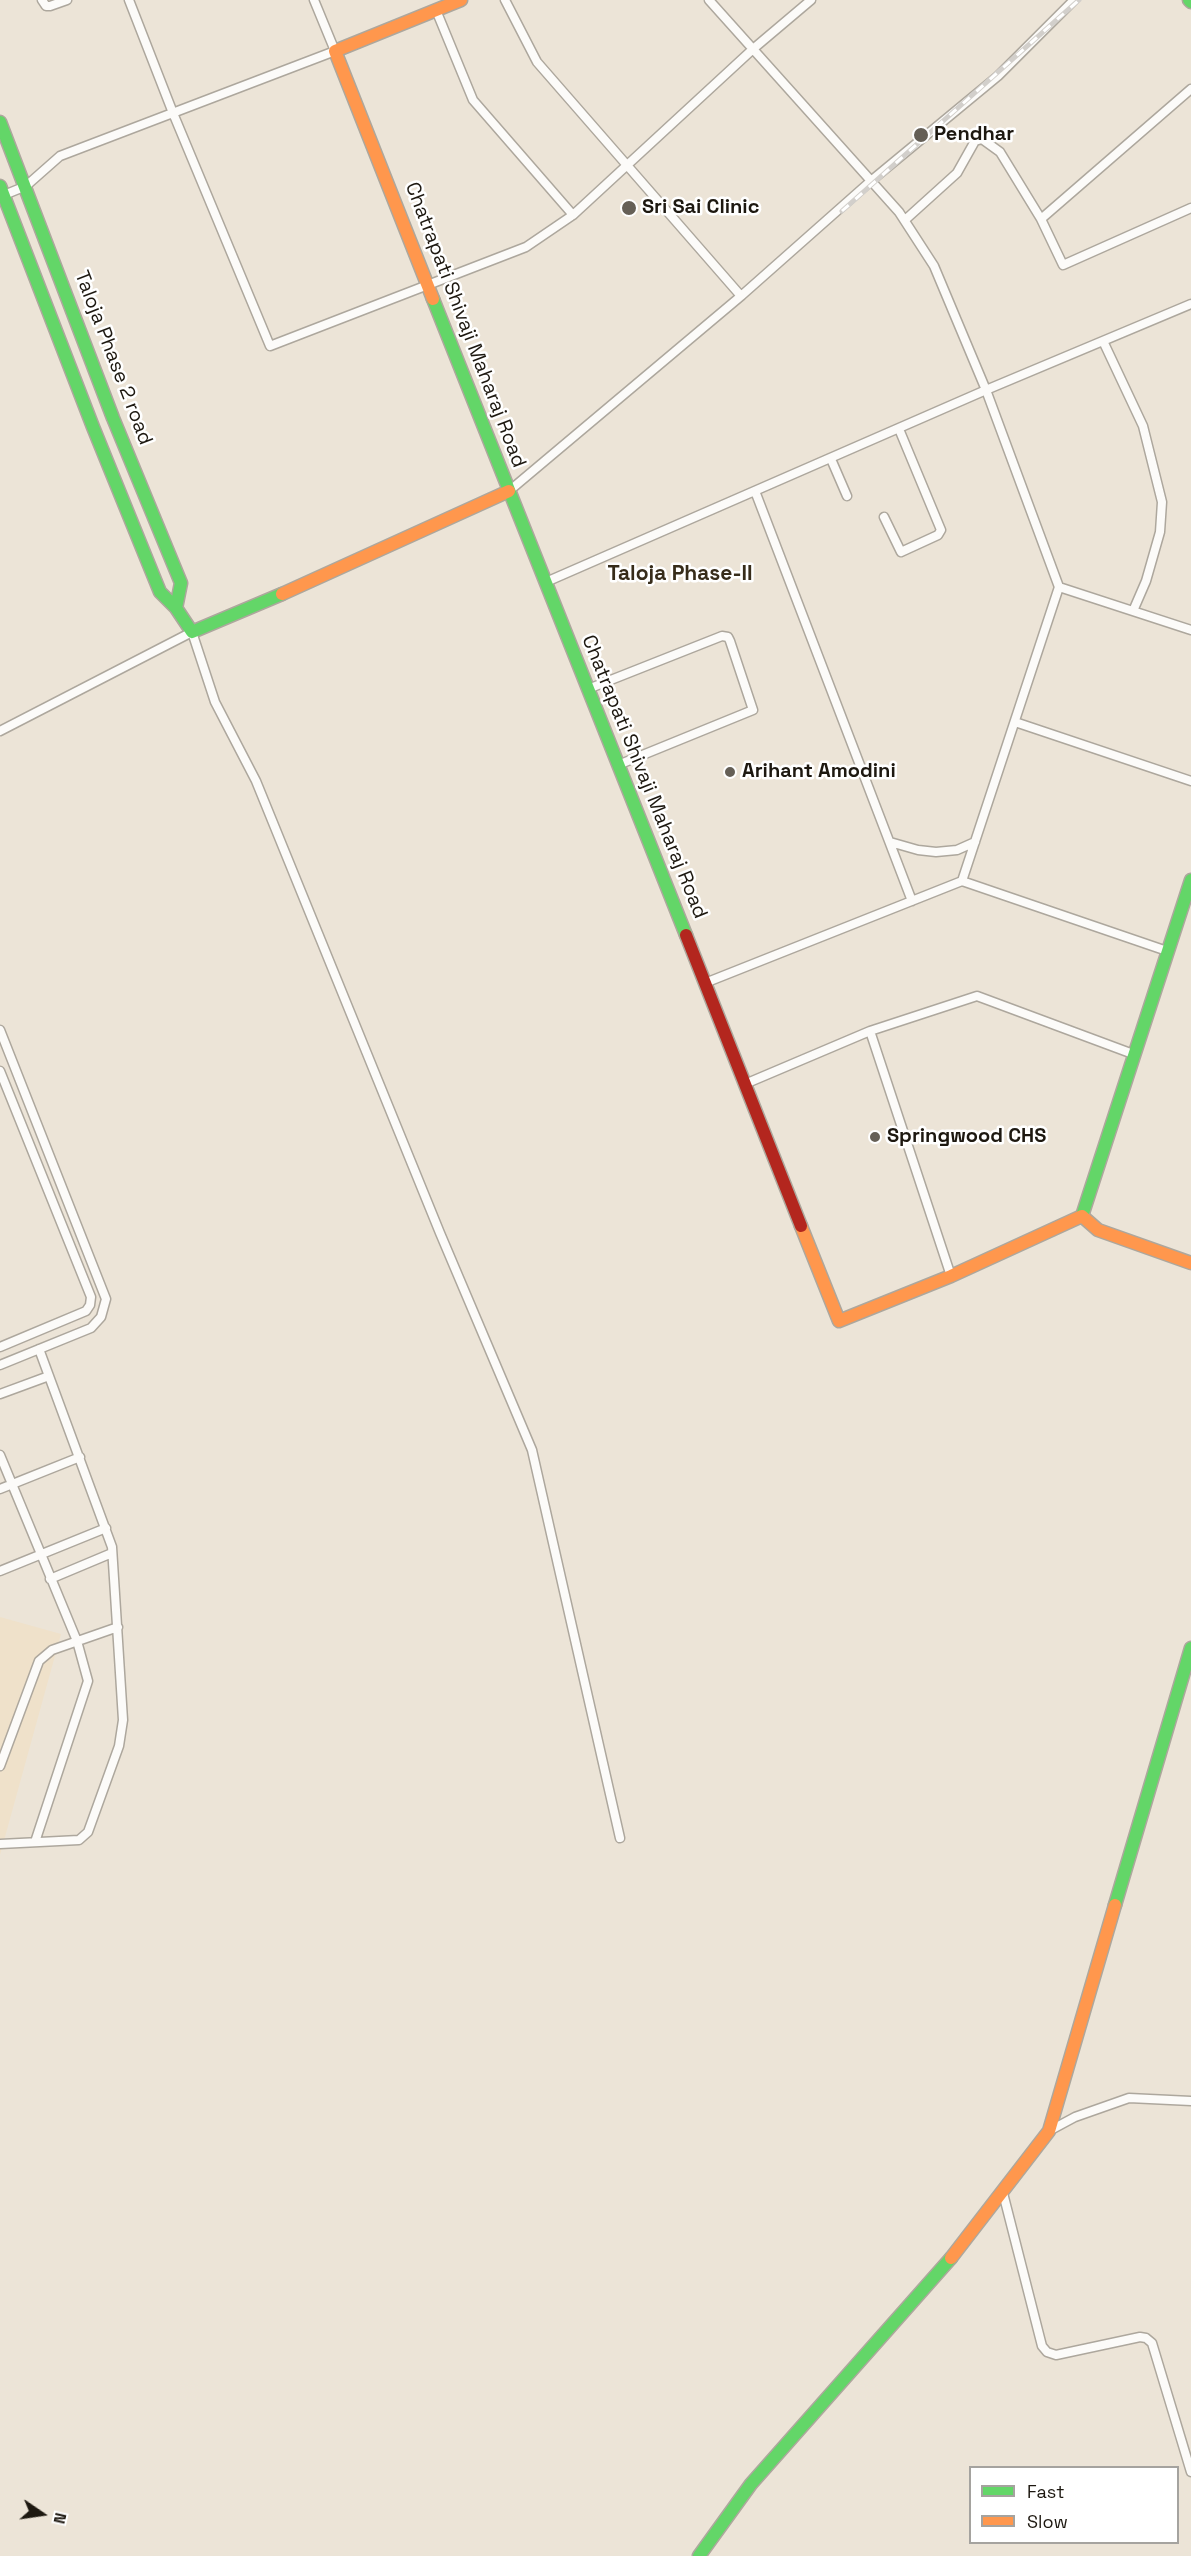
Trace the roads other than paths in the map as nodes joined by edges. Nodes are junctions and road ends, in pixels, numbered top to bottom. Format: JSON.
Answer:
{"nodes":[{"id":1,"x":42,"y":0,"type":"edge"},
{"id":2,"x":67,"y":0,"type":"edge"},
{"id":3,"x":129,"y":0,"type":"edge"},
{"id":4,"x":314,"y":0,"type":"edge"},
{"id":5,"x":460,"y":0,"type":"edge"},
{"id":6,"x":505,"y":0,"type":"edge"},
{"id":7,"x":709,"y":0,"type":"edge"},
{"id":8,"x":811,"y":0,"type":"edge"},
{"id":9,"x":1074,"y":0,"type":"edge"},
{"id":10,"x":436,"y":10,"type":"junction"},
{"id":11,"x":753,"y":49,"type":"junction"},
{"id":12,"x":335,"y":51,"type":"junction"},
{"id":13,"x":1191,"y":89,"type":"edge"},
{"id":14,"x":173,"y":113,"type":"junction"},
{"id":15,"x":0,"y":122,"type":"edge"},
{"id":16,"x":628,"y":164,"type":"junction"},
{"id":17,"x":872,"y":180,"type":"junction"},
{"id":18,"x":26,"y":186,"type":"junction"},
{"id":19,"x":2,"y":190,"type":"edge"},
{"id":20,"x":1191,"y":208,"type":"edge"},
{"id":21,"x":573,"y":215,"type":"junction"},
{"id":22,"x":1041,"y":219,"type":"junction"},
{"id":23,"x":905,"y":220,"type":"junction"},
{"id":24,"x":429,"y":284,"type":"junction"},
{"id":25,"x":741,"y":296,"type":"junction"},
{"id":26,"x":1191,"y":304,"type":"edge"},
{"id":27,"x":1103,"y":341,"type":"junction"},
{"id":28,"x":986,"y":390,"type":"junction"},
{"id":29,"x":899,"y":429,"type":"junction"},
{"id":30,"x":831,"y":459,"type":"junction"},
{"id":31,"x":509,"y":491,"type":"junction"},
{"id":32,"x":755,"y":491,"type":"junction"},
{"id":33,"x":847,"y":496,"type":"dead end"},
{"id":34,"x":884,"y":517,"type":"dead end"},
{"id":35,"x":546,"y":582,"type":"junction"},
{"id":36,"x":1059,"y":587,"type":"junction"},
{"id":37,"x":176,"y":608,"type":"junction"},
{"id":38,"x":1133,"y":611,"type":"junction"},
{"id":39,"x":1191,"y":630,"type":"edge"},
{"id":40,"x":192,"y":632,"type":"junction"},
{"id":41,"x":588,"y":689,"type":"junction"},
{"id":42,"x":1015,"y":722,"type":"junction"},
{"id":43,"x":0,"y":731,"type":"edge"},
{"id":44,"x":618,"y":765,"type":"junction"},
{"id":45,"x":1191,"y":781,"type":"edge"},
{"id":46,"x":890,"y":842,"type":"junction"},
{"id":47,"x":975,"y":842,"type":"junction"},
{"id":48,"x":1191,"y":880,"type":"edge"},
{"id":49,"x":962,"y":881,"type":"junction"},
{"id":50,"x":912,"y":901,"type":"junction"},
{"id":51,"x":1167,"y":951,"type":"junction"},
{"id":52,"x":705,"y":983,"type":"junction"},
{"id":53,"x":0,"y":1030,"type":"edge"},
{"id":54,"x":870,"y":1031,"type":"junction"},
{"id":55,"x":1133,"y":1054,"type":"junction"},
{"id":56,"x":0,"y":1071,"type":"edge"},
{"id":57,"x":745,"y":1084,"type":"junction"},
{"id":58,"x":1082,"y":1216,"type":"junction"},
{"id":59,"x":1191,"y":1263,"type":"edge"},
{"id":60,"x":951,"y":1276,"type":"junction"},
{"id":61,"x":90,"y":1305,"type":"junction"},
{"id":62,"x":105,"y":1309,"type":"junction"},
{"id":63,"x":0,"y":1347,"type":"edge"},
{"id":64,"x":39,"y":1349,"type":"junction"},
{"id":65,"x":0,"y":1365,"type":"edge"},
{"id":66,"x":49,"y":1376,"type":"junction"},
{"id":67,"x":0,"y":1394,"type":"edge"},
{"id":68,"x":0,"y":1455,"type":"edge"},
{"id":69,"x":80,"y":1457,"type":"junction"},
{"id":70,"x":12,"y":1484,"type":"junction"},
{"id":71,"x":0,"y":1489,"type":"edge"},
{"id":72,"x":106,"y":1528,"type":"junction"},
{"id":73,"x":112,"y":1553,"type":"junction"},
{"id":74,"x":40,"y":1555,"type":"junction"},
{"id":75,"x":0,"y":1572,"type":"edge"},
{"id":76,"x":50,"y":1579,"type":"junction"},
{"id":77,"x":118,"y":1627,"type":"junction"},
{"id":78,"x":77,"y":1641,"type":"junction"},
{"id":79,"x":1191,"y":1648,"type":"edge"},
{"id":80,"x":0,"y":1766,"type":"edge"},
{"id":81,"x":620,"y":1838,"type":"dead end"},
{"id":82,"x":35,"y":1842,"type":"junction"},
{"id":83,"x":0,"y":1844,"type":"edge"},
{"id":84,"x":1191,"y":2101,"type":"edge"},
{"id":85,"x":1049,"y":2132,"type":"junction"},
{"id":86,"x":1004,"y":2193,"type":"junction"},
{"id":87,"x":1191,"y":2472,"type":"edge"},
{"id":88,"x":699,"y":2556,"type":"edge"}],
"edges":[{"from":1,"to":2,"type":"street"},
{"from":3,"to":14,"type":"street"},
{"from":4,"to":12,"type":"street","name":"Chatrapati Shivaji Maharaj Road"},
{"from":5,"to":10,"type":"street"},
{"from":6,"to":16,"type":"street"},
{"from":7,"to":11,"type":"street"},
{"from":8,"to":11,"type":"street"},
{"from":9,"to":17,"type":"street"},
{"from":10,"to":12,"type":"street"},
{"from":10,"to":21,"type":"street"},
{"from":11,"to":16,"type":"street"},
{"from":11,"to":17,"type":"street"},
{"from":12,"to":14,"type":"street"},
{"from":12,"to":24,"type":"street","name":"Chatrapati Shivaji Maharaj Road"},
{"from":13,"to":22,"type":"street"},
{"from":14,"to":18,"type":"street"},
{"from":14,"to":24,"type":"street"},
{"from":15,"to":18,"type":"street","name":"Taloja Phase 2 road"},
{"from":16,"to":21,"type":"street"},
{"from":16,"to":25,"type":"street"},
{"from":17,"to":23,"type":"street"},
{"from":17,"to":25,"type":"street"},
{"from":18,"to":19,"type":"street"},
{"from":18,"to":37,"type":"street","name":"Taloja Phase 2 road"},
{"from":19,"to":37,"type":"street"},
{"from":20,"to":22,"type":"street"},
{"from":21,"to":24,"type":"street"},
{"from":22,"to":23,"type":"street"},
{"from":23,"to":28,"type":"street"},
{"from":24,"to":31,"type":"street","name":"Chatrapati Shivaji Maharaj Road"},
{"from":25,"to":31,"type":"street"},
{"from":26,"to":27,"type":"street"},
{"from":27,"to":28,"type":"street"},
{"from":27,"to":38,"type":"street"},
{"from":28,"to":29,"type":"street"},
{"from":28,"to":36,"type":"street"},
{"from":29,"to":30,"type":"street"},
{"from":29,"to":34,"type":"street"},
{"from":30,"to":32,"type":"street"},
{"from":30,"to":33,"type":"street"},
{"from":31,"to":35,"type":"street","name":"Chatrapati Shivaji Maharaj Road"},
{"from":31,"to":40,"type":"street"},
{"from":32,"to":35,"type":"street"},
{"from":32,"to":46,"type":"street"},
{"from":35,"to":41,"type":"street","name":"Chatrapati Shivaji Maharaj Road"},
{"from":36,"to":38,"type":"street"},
{"from":36,"to":42,"type":"street"},
{"from":37,"to":40,"type":"street"},
{"from":38,"to":39,"type":"street"},
{"from":40,"to":43,"type":"street"},
{"from":40,"to":81,"type":"street"},
{"from":41,"to":44,"type":"street","name":"Chatrapati Shivaji Maharaj Road"},
{"from":41,"to":44,"type":"street"},
{"from":42,"to":45,"type":"street"},
{"from":42,"to":47,"type":"street"},
{"from":44,"to":52,"type":"street","name":"Chatrapati Shivaji Maharaj Road"},
{"from":46,"to":47,"type":"street"},
{"from":46,"to":50,"type":"street"},
{"from":47,"to":49,"type":"street"},
{"from":48,"to":51,"type":"street"},
{"from":49,"to":50,"type":"street"},
{"from":49,"to":51,"type":"street"},
{"from":50,"to":52,"type":"street"},
{"from":51,"to":55,"type":"street"},
{"from":52,"to":57,"type":"street","name":"Chatrapati Shivaji Maharaj Road"},
{"from":53,"to":62,"type":"street"},
{"from":54,"to":55,"type":"street"},
{"from":54,"to":57,"type":"street"},
{"from":54,"to":60,"type":"street"},
{"from":55,"to":58,"type":"street"},
{"from":56,"to":61,"type":"street"},
{"from":57,"to":60,"type":"street","name":"Chatrapati Shivaji Maharaj Road"},
{"from":58,"to":59,"type":"street"},
{"from":58,"to":60,"type":"street","name":"Chatrapati Shivaji Maharaj Road"},
{"from":61,"to":62,"type":"street"},
{"from":61,"to":63,"type":"street"},
{"from":62,"to":64,"type":"street"},
{"from":64,"to":65,"type":"street"},
{"from":64,"to":66,"type":"street"},
{"from":66,"to":67,"type":"street"},
{"from":66,"to":69,"type":"street"},
{"from":68,"to":70,"type":"street"},
{"from":69,"to":70,"type":"street"},
{"from":69,"to":72,"type":"street"},
{"from":70,"to":71,"type":"street"},
{"from":70,"to":74,"type":"street"},
{"from":72,"to":73,"type":"street"},
{"from":72,"to":74,"type":"street"},
{"from":73,"to":76,"type":"street"},
{"from":73,"to":77,"type":"street"},
{"from":74,"to":75,"type":"street"},
{"from":74,"to":76,"type":"street"},
{"from":76,"to":78,"type":"street"},
{"from":77,"to":78,"type":"street"},
{"from":77,"to":82,"type":"street"},
{"from":78,"to":80,"type":"street"},
{"from":78,"to":82,"type":"street"},
{"from":79,"to":85,"type":"street"},
{"from":82,"to":83,"type":"street"},
{"from":84,"to":85,"type":"street"},
{"from":85,"to":86,"type":"street"},
{"from":86,"to":87,"type":"street"},
{"from":86,"to":88,"type":"street"}]}
